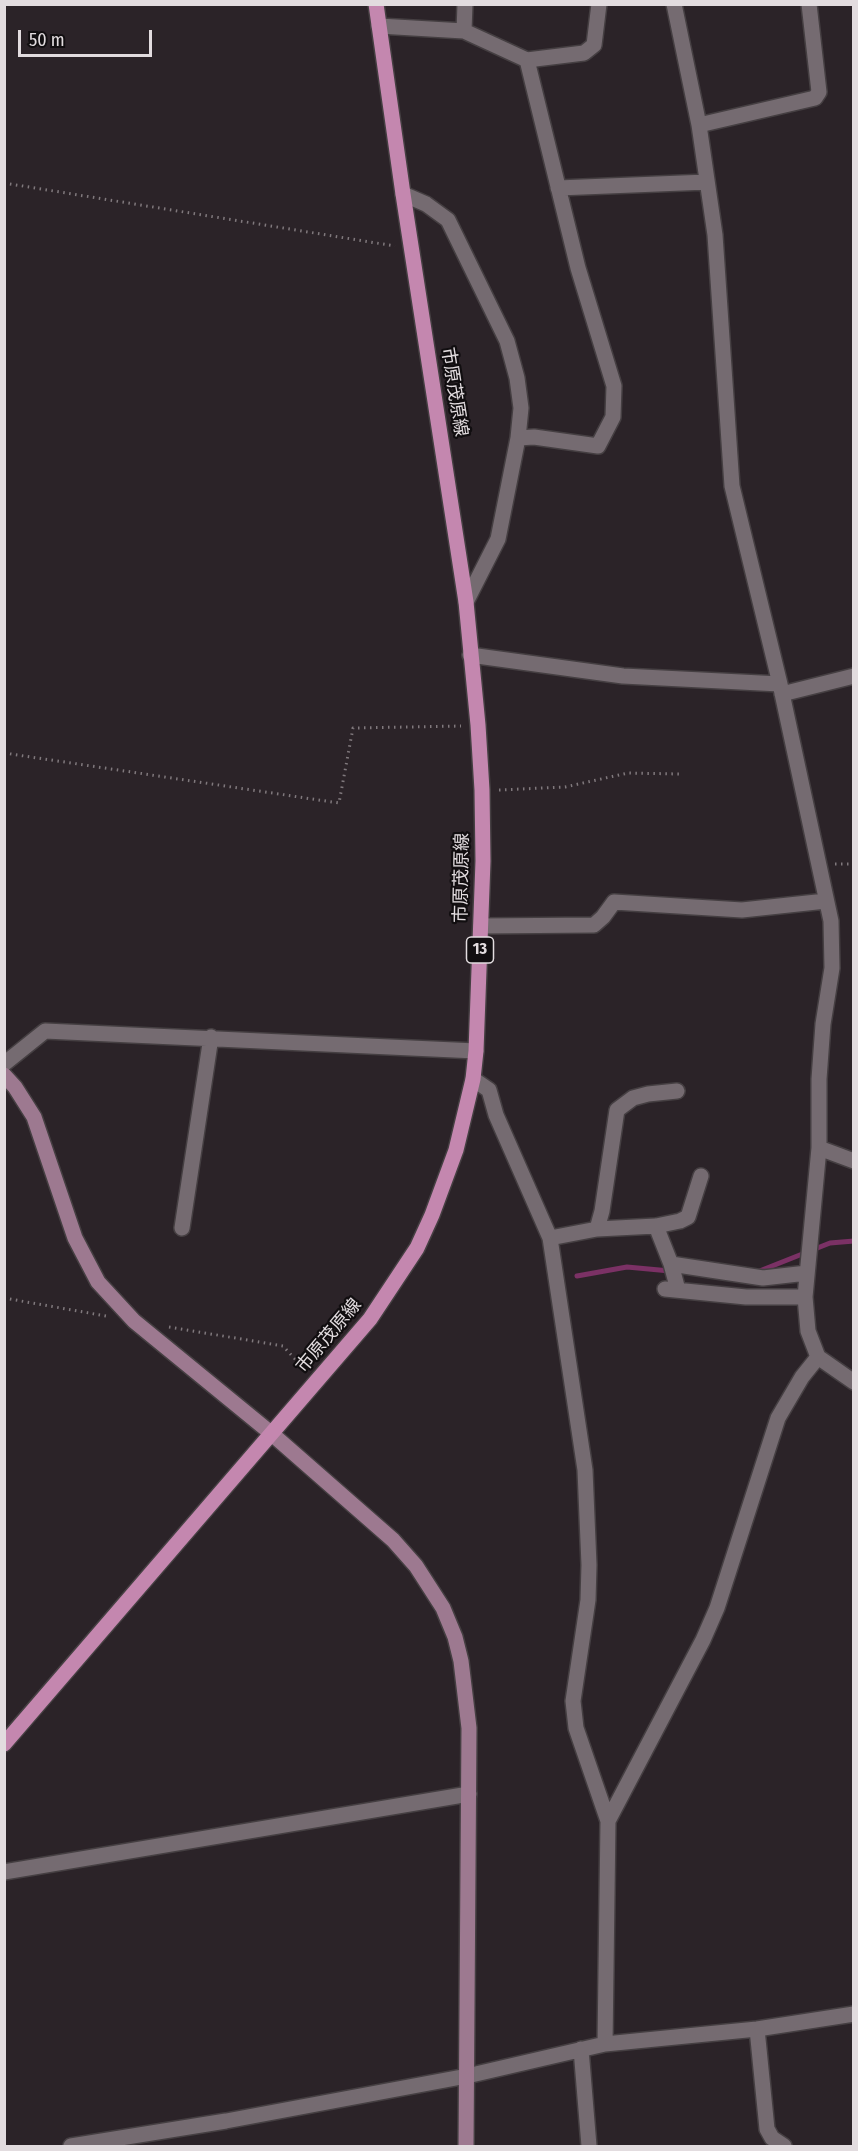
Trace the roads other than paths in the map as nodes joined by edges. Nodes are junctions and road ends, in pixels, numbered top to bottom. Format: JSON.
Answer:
{"nodes":[{"id":1,"x":376,"y":4,"type":"edge"},
{"id":2,"x":465,"y":4,"type":"edge"},
{"id":3,"x":599,"y":4,"type":"edge"},
{"id":4,"x":674,"y":4,"type":"edge"},
{"id":5,"x":809,"y":4,"type":"edge"},
{"id":6,"x":379,"y":26,"type":"junction"},
{"id":7,"x":464,"y":31,"type":"junction"},
{"id":8,"x":527,"y":60,"type":"junction"},
{"id":9,"x":699,"y":125,"type":"junction"},
{"id":10,"x":707,"y":182,"type":"junction"},
{"id":11,"x":558,"y":188,"type":"junction"},
{"id":12,"x":403,"y":194,"type":"junction"},
{"id":13,"x":518,"y":438,"type":"junction"},
{"id":14,"x":466,"y":602,"type":"junction"},
{"id":15,"x":470,"y":655,"type":"junction"},
{"id":16,"x":854,"y":676,"type":"edge"},
{"id":17,"x":781,"y":689,"type":"junction"},
{"id":18,"x":826,"y":901,"type":"junction"},
{"id":19,"x":481,"y":926,"type":"junction"},
{"id":20,"x":211,"y":1037,"type":"junction"},
{"id":21,"x":476,"y":1051,"type":"junction"},
{"id":22,"x":4,"y":1064,"type":"edge"},
{"id":23,"x":4,"y":1075,"type":"edge"},
{"id":24,"x":473,"y":1079,"type":"junction"},
{"id":25,"x":677,"y":1091,"type":"dead end"},
{"id":26,"x":819,"y":1148,"type":"junction"},
{"id":27,"x":854,"y":1161,"type":"edge"},
{"id":28,"x":701,"y":1176,"type":"dead end"},
{"id":29,"x":656,"y":1226,"type":"junction"},
{"id":30,"x":182,"y":1228,"type":"dead end"},
{"id":31,"x":597,"y":1229,"type":"junction"},
{"id":32,"x":550,"y":1238,"type":"junction"},
{"id":33,"x":671,"y":1264,"type":"junction"},
{"id":34,"x":807,"y":1273,"type":"junction"},
{"id":35,"x":805,"y":1297,"type":"junction"},
{"id":36,"x":818,"y":1357,"type":"junction"},
{"id":37,"x":854,"y":1382,"type":"edge"},
{"id":38,"x":272,"y":1434,"type":"junction"},
{"id":39,"x":4,"y":1744,"type":"edge"},
{"id":40,"x":470,"y":1794,"type":"junction"},
{"id":41,"x":608,"y":1821,"type":"junction"},
{"id":42,"x":4,"y":1872,"type":"edge"},
{"id":43,"x":854,"y":2014,"type":"edge"},
{"id":44,"x":757,"y":2029,"type":"junction"},
{"id":45,"x":605,"y":2044,"type":"junction"},
{"id":46,"x":581,"y":2049,"type":"junction"},
{"id":47,"x":467,"y":2076,"type":"junction"},
{"id":48,"x":71,"y":2146,"type":"edge"},
{"id":49,"x":466,"y":2146,"type":"edge"},
{"id":50,"x":589,"y":2146,"type":"edge"},
{"id":51,"x":784,"y":2146,"type":"edge"}],
"edges":[{"from":1,"to":6,"type":"main road","name":"市原茂原線","number":"13"},
{"from":2,"to":7,"type":"street"},
{"from":3,"to":8,"type":"street"},
{"from":4,"to":9,"type":"street"},
{"from":5,"to":9,"type":"street"},
{"from":6,"to":7,"type":"street"},
{"from":6,"to":12,"type":"main road","name":"市原茂原線","number":"13"},
{"from":7,"to":8,"type":"street"},
{"from":8,"to":11,"type":"street"},
{"from":9,"to":10,"type":"street"},
{"from":10,"to":11,"type":"street"},
{"from":10,"to":17,"type":"street"},
{"from":11,"to":13,"type":"street"},
{"from":12,"to":13,"type":"street"},
{"from":12,"to":14,"type":"main road","name":"市原茂原線","number":"13"},
{"from":13,"to":14,"type":"street"},
{"from":14,"to":15,"type":"main road","name":"市原茂原線","number":"13"},
{"from":15,"to":17,"type":"street"},
{"from":15,"to":19,"type":"main road","name":"市原茂原線","number":"13"},
{"from":16,"to":17,"type":"street"},
{"from":17,"to":18,"type":"street"},
{"from":18,"to":19,"type":"street"},
{"from":18,"to":26,"type":"street"},
{"from":19,"to":21,"type":"main road","name":"市原茂原線","number":"13"},
{"from":20,"to":21,"type":"street"},
{"from":20,"to":22,"type":"street"},
{"from":20,"to":30,"type":"street"},
{"from":21,"to":24,"type":"main road","name":"市原茂原線","number":"13"},
{"from":23,"to":38,"type":"street"},
{"from":24,"to":32,"type":"street"},
{"from":24,"to":38,"type":"main road","name":"市原茂原線","number":"13"},
{"from":25,"to":31,"type":"street"},
{"from":26,"to":27,"type":"street"},
{"from":26,"to":34,"type":"street"},
{"from":28,"to":29,"type":"street"},
{"from":29,"to":31,"type":"street"},
{"from":29,"to":33,"type":"street"},
{"from":31,"to":32,"type":"street"},
{"from":32,"to":41,"type":"street"},
{"from":33,"to":34,"type":"street"},
{"from":33,"to":35,"type":"street"},
{"from":34,"to":35,"type":"street"},
{"from":35,"to":36,"type":"street"},
{"from":36,"to":37,"type":"street"},
{"from":36,"to":41,"type":"street"},
{"from":38,"to":39,"type":"main road","name":"市原茂原線","number":"13"},
{"from":38,"to":40,"type":"street"},
{"from":40,"to":42,"type":"street"},
{"from":40,"to":47,"type":"street"},
{"from":41,"to":45,"type":"street"},
{"from":43,"to":44,"type":"street"},
{"from":44,"to":45,"type":"street"},
{"from":44,"to":51,"type":"street"},
{"from":45,"to":46,"type":"street"},
{"from":46,"to":47,"type":"street"},
{"from":46,"to":50,"type":"street"},
{"from":47,"to":48,"type":"street"},
{"from":47,"to":49,"type":"street"}]}
